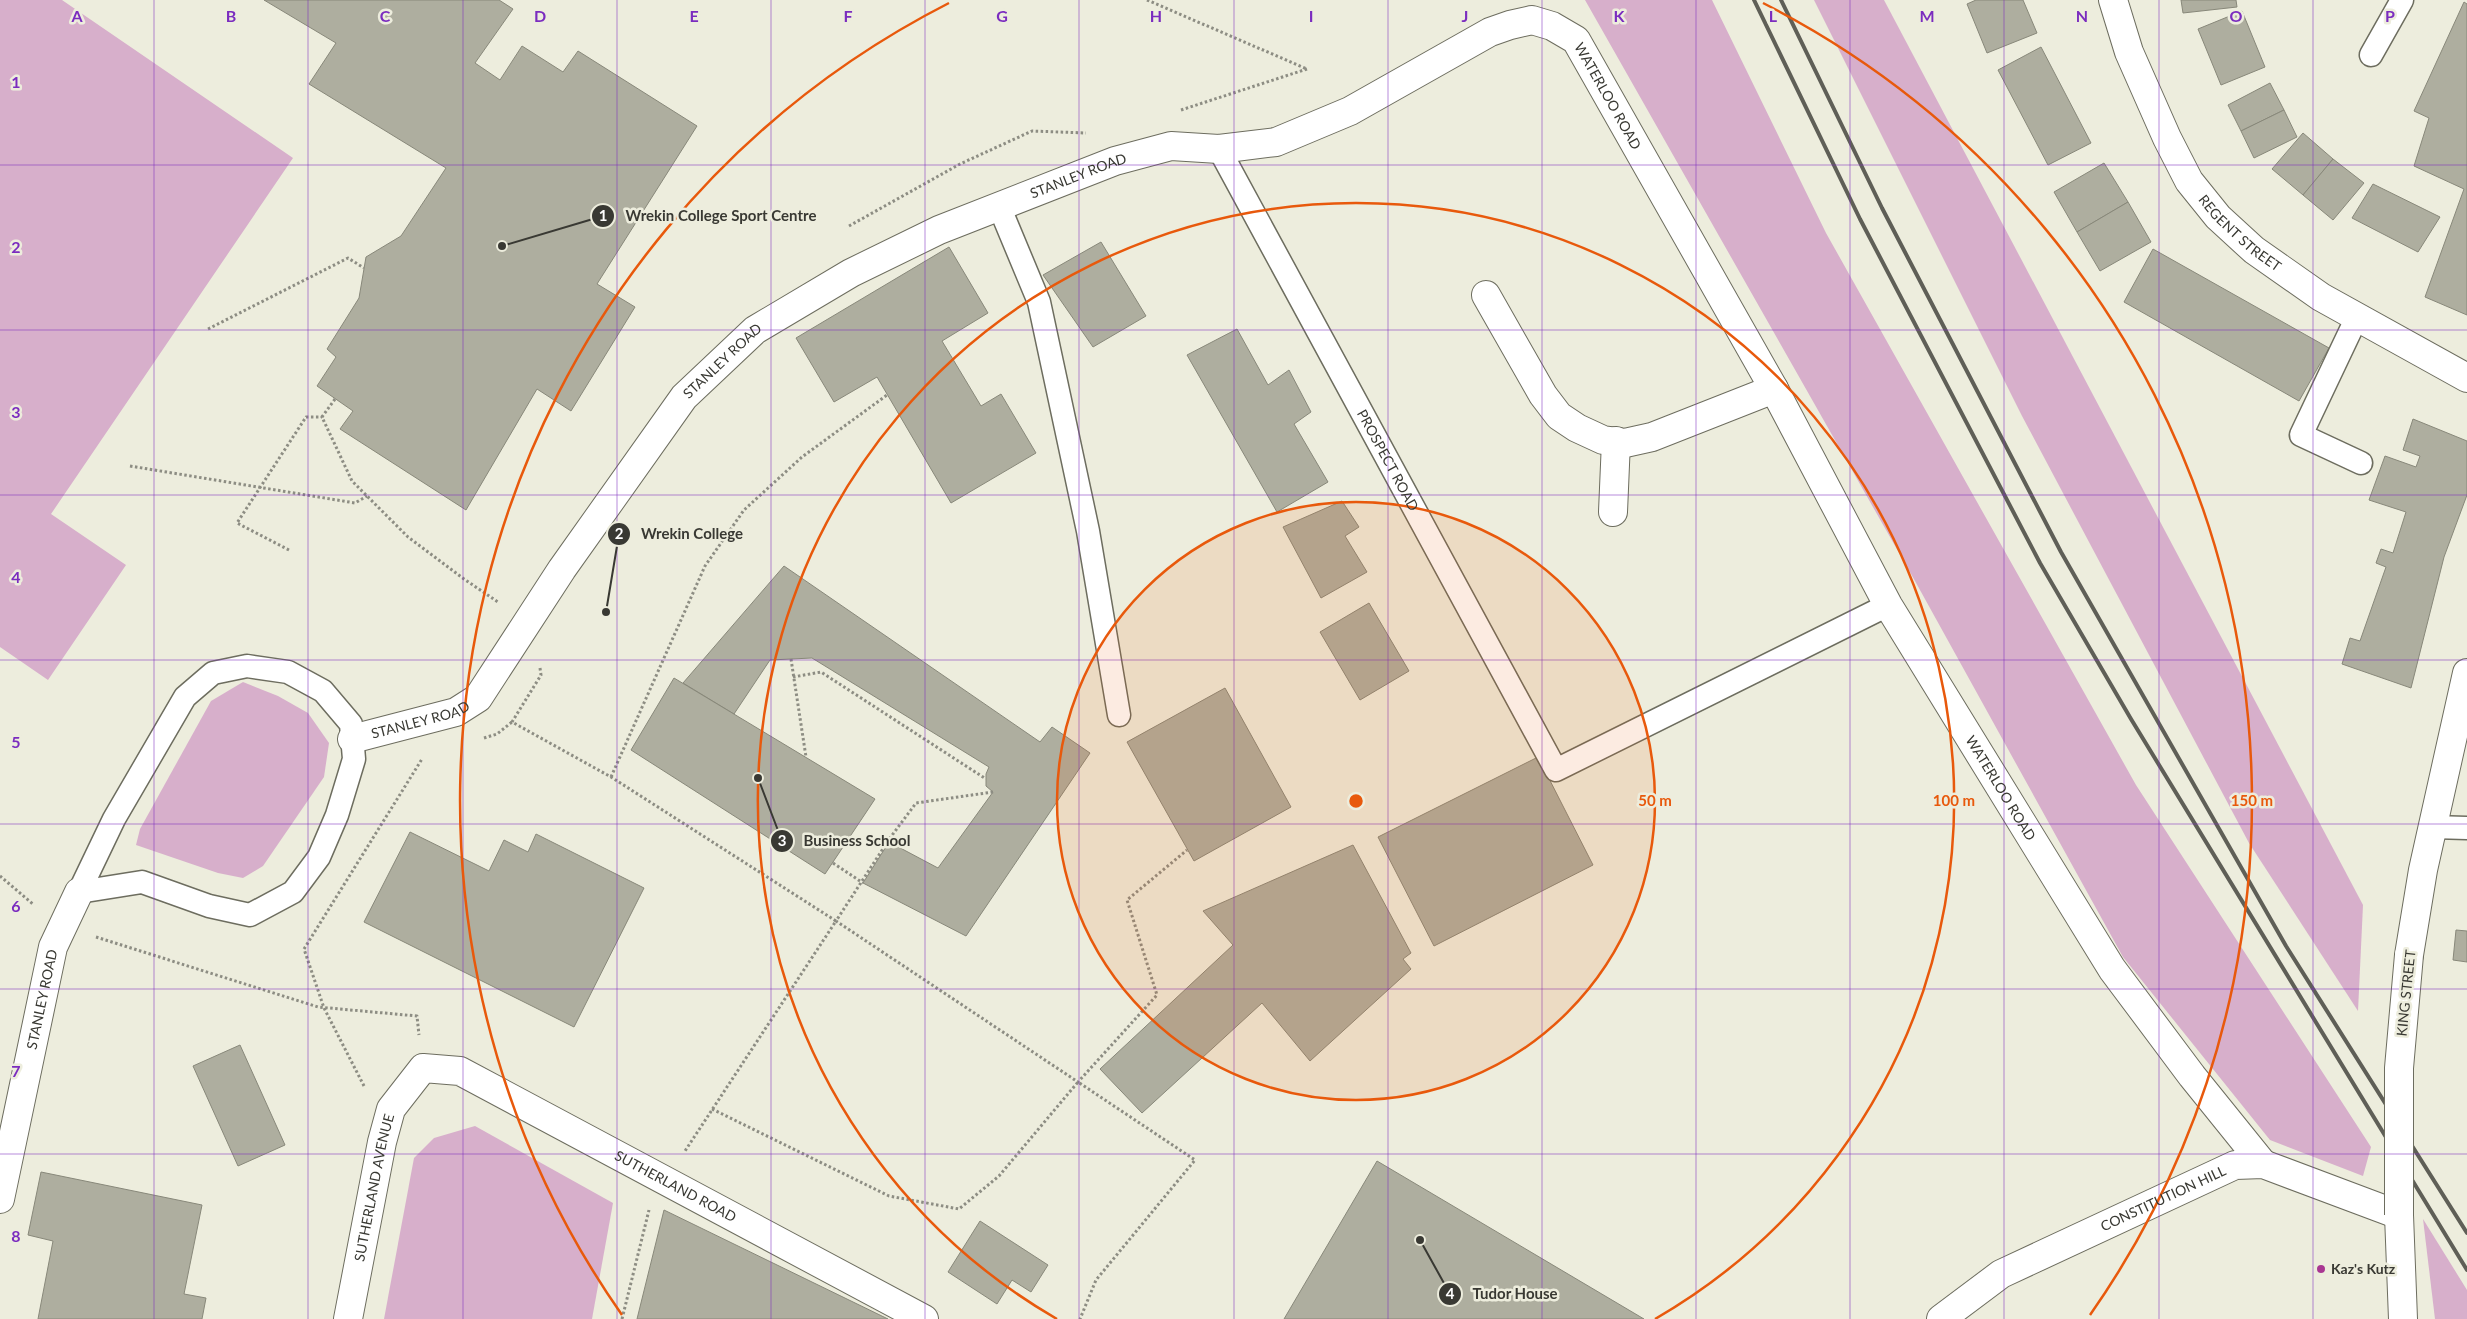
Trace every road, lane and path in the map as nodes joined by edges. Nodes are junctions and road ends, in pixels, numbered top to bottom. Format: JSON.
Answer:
{"nodes":[{"id":1,"x":1147,"y":0,"type":"edge"},
{"id":2,"x":2114,"y":0,"type":"edge"},
{"id":3,"x":2402,"y":0,"type":"edge"},
{"id":4,"x":1529,"y":10,"type":"edge"},
{"id":5,"x":2372,"y":55,"type":"dead end"},
{"id":6,"x":1307,"y":69,"type":"dead end"},
{"id":7,"x":1219,"y":149,"type":"junction"},
{"id":8,"x":999,"y":206,"type":"junction"},
{"id":9,"x":364,"y":268,"type":"dead end"},
{"id":10,"x":1486,"y":295,"type":"dead end"},
{"id":11,"x":2357,"y":317,"type":"junction"},
{"id":12,"x":208,"y":329,"type":"dead end"},
{"id":13,"x":2467,"y":378,"type":"edge"},
{"id":14,"x":1774,"y":389,"type":"junction"},
{"id":15,"x":887,"y":395,"type":"dead end"},
{"id":16,"x":335,"y":399,"type":"dead end"},
{"id":17,"x":322,"y":417,"type":"junction"},
{"id":18,"x":1616,"y":441,"type":"junction"},
{"id":19,"x":2361,"y":463,"type":"dead end"},
{"id":20,"x":130,"y":466,"type":"dead end"},
{"id":21,"x":262,"y":488,"type":"junction"},
{"id":22,"x":367,"y":496,"type":"junction"},
{"id":23,"x":1613,"y":512,"type":"dead end"},
{"id":24,"x":289,"y":550,"type":"dead end"},
{"id":25,"x":1888,"y":605,"type":"junction"},
{"id":26,"x":528,"y":621,"type":"junction"},
{"id":27,"x":791,"y":659,"type":"dead end"},
{"id":28,"x":2467,"y":673,"type":"edge"},
{"id":29,"x":793,"y":677,"type":"junction"},
{"id":30,"x":1118,"y":715,"type":"dead end"},
{"id":31,"x":512,"y":722,"type":"junction"},
{"id":32,"x":352,"y":739,"type":"junction"},
{"id":33,"x":480,"y":740,"type":"dead end"},
{"id":34,"x":428,"y":757,"type":"dead end"},
{"id":35,"x":806,"y":757,"type":"dead end"},
{"id":36,"x":611,"y":777,"type":"junction"},
{"id":37,"x":986,"y":779,"type":"dead end"},
{"id":38,"x":993,"y":792,"type":"dead end"},
{"id":39,"x":2432,"y":827,"type":"junction"},
{"id":40,"x":2467,"y":828,"type":"edge"},
{"id":41,"x":1187,"y":850,"type":"dead end"},
{"id":42,"x":832,"y":863,"type":"dead end"},
{"id":43,"x":0,"y":876,"type":"edge"},
{"id":44,"x":863,"y":883,"type":"junction"},
{"id":45,"x":79,"y":892,"type":"junction"},
{"id":46,"x":836,"y":921,"type":"junction"},
{"id":47,"x":64,"y":926,"type":"junction"},
{"id":48,"x":324,"y":1008,"type":"junction"},
{"id":49,"x":423,"y":1068,"type":"junction"},
{"id":50,"x":1078,"y":1082,"type":"junction"},
{"id":51,"x":391,"y":1109,"type":"junction"},
{"id":52,"x":712,"y":1109,"type":"junction"},
{"id":53,"x":2264,"y":1164,"type":"junction"},
{"id":54,"x":665,"y":1182,"type":"junction"},
{"id":55,"x":0,"y":1199,"type":"edge"},
{"id":56,"x":2399,"y":1215,"type":"junction"},
{"id":57,"x":348,"y":1319,"type":"edge"},
{"id":58,"x":622,"y":1319,"type":"edge"},
{"id":59,"x":924,"y":1319,"type":"edge"},
{"id":60,"x":1080,"y":1319,"type":"edge"},
{"id":61,"x":1942,"y":1319,"type":"edge"},
{"id":62,"x":2403,"y":1319,"type":"edge"}],
"edges":[{"from":1,"to":6,"type":"path"},
{"from":2,"to":11,"type":"street","name":"REGENT STREET"},
{"from":3,"to":5,"type":"lane"},
{"from":4,"to":7,"type":"street","name":"WATERLOO ROAD"},
{"from":4,"to":14,"type":"street","name":"WATERLOO ROAD"},
{"from":7,"to":8,"type":"street","name":"STANLEY ROAD"},
{"from":7,"to":25,"type":"lane","name":"PROSPECT ROAD"},
{"from":8,"to":26,"type":"street","name":"STANLEY ROAD"},
{"from":8,"to":30,"type":"lane"},
{"from":9,"to":12,"type":"path"},
{"from":10,"to":18,"type":"street"},
{"from":11,"to":13,"type":"street","name":"REGENT STREET"},
{"from":11,"to":19,"type":"lane"},
{"from":14,"to":18,"type":"street"},
{"from":14,"to":25,"type":"street","name":"WATERLOO ROAD"},
{"from":15,"to":36,"type":"path"},
{"from":16,"to":17,"type":"path"},
{"from":17,"to":21,"type":"path"},
{"from":17,"to":22,"type":"path"},
{"from":18,"to":23,"type":"street"},
{"from":20,"to":21,"type":"path"},
{"from":21,"to":22,"type":"path"},
{"from":21,"to":24,"type":"path"},
{"from":22,"to":26,"type":"path"},
{"from":25,"to":53,"type":"street","name":"WATERLOO ROAD"},
{"from":26,"to":31,"type":"path"},
{"from":26,"to":32,"type":"street","name":"STANLEY ROAD"},
{"from":27,"to":29,"type":"path"},
{"from":28,"to":39,"type":"street","name":"KING STREET"},
{"from":29,"to":35,"type":"path"},
{"from":29,"to":37,"type":"path"},
{"from":31,"to":33,"type":"path"},
{"from":31,"to":36,"type":"path"},
{"from":32,"to":45,"type":"lane"},
{"from":32,"to":45,"type":"lane"},
{"from":34,"to":48,"type":"path"},
{"from":36,"to":46,"type":"path"},
{"from":38,"to":44,"type":"path"},
{"from":39,"to":40,"type":"lane"},
{"from":39,"to":56,"type":"street","name":"KING STREET","bridge":true},
{"from":41,"to":50,"type":"path"},
{"from":42,"to":44,"type":"path"},
{"from":43,"to":47,"type":"path"},
{"from":44,"to":46,"type":"path"},
{"from":45,"to":47,"type":"street","name":"STANLEY ROAD"},
{"from":46,"to":50,"type":"path"},
{"from":46,"to":52,"type":"path"},
{"from":47,"to":48,"type":"path"},
{"from":47,"to":55,"type":"street","name":"STANLEY ROAD"},
{"from":48,"to":49,"type":"path"},
{"from":48,"to":51,"type":"path"},
{"from":49,"to":51,"type":"street","name":"SUTHERLAND AVENUE"},
{"from":49,"to":54,"type":"street","name":"SUTHERLAND ROAD"},
{"from":50,"to":52,"type":"path"},
{"from":50,"to":60,"type":"path"},
{"from":51,"to":57,"type":"street","name":"SUTHERLAND AVENUE"},
{"from":52,"to":54,"type":"path"},
{"from":53,"to":56,"type":"street","name":"CONSTITUTION HILL"},
{"from":53,"to":61,"type":"street","name":"CONSTITUTION HILL"},
{"from":54,"to":58,"type":"path"},
{"from":54,"to":59,"type":"street","name":"SUTHERLAND ROAD"},
{"from":56,"to":62,"type":"street","name":"KING STREET"}]}
